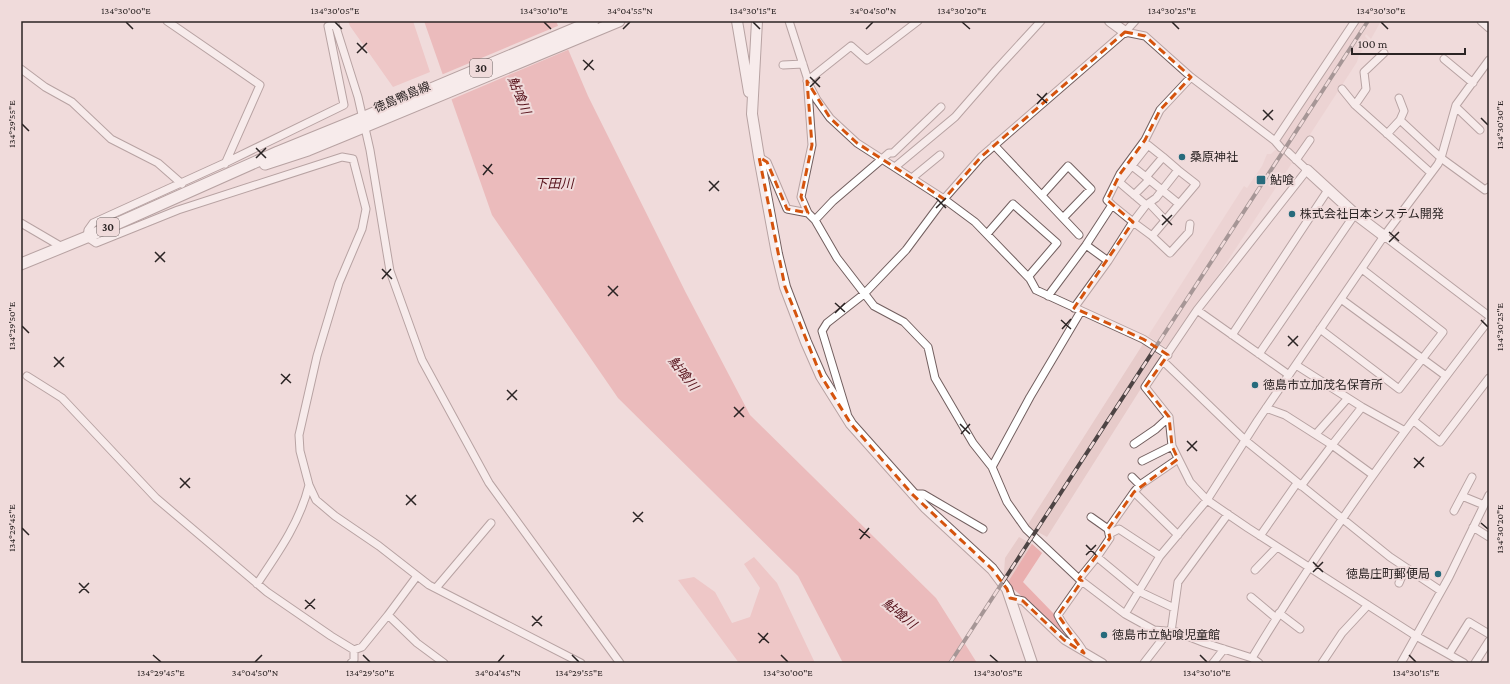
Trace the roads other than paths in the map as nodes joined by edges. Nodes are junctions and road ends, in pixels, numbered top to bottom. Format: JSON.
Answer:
{"nodes":[{"id":1,"x":167,"y":21,"type":"edge"},
{"id":2,"x":593,"y":21,"type":"edge"},
{"id":3,"x":619,"y":21,"type":"edge"},
{"id":4,"x":737,"y":21,"type":"edge"},
{"id":5,"x":757,"y":21,"type":"edge"},
{"id":6,"x":789,"y":21,"type":"edge"},
{"id":7,"x":918,"y":21,"type":"edge"},
{"id":8,"x":1110,"y":21,"type":"edge"},
{"id":9,"x":1135,"y":21,"type":"edge"},
{"id":10,"x":1481,"y":21,"type":"edge"},
{"id":11,"x":334,"y":22,"type":"edge"},
{"id":12,"x":1037,"y":22,"type":"edge"},
{"id":13,"x":1354,"y":24,"type":"edge"},
{"id":14,"x":1489,"y":28,"type":"edge"},
{"id":15,"x":1125,"y":32,"type":"junction"},
{"id":16,"x":1384,"y":53,"type":"dead end"},
{"id":17,"x":1444,"y":60,"type":"dead end"},
{"id":18,"x":1489,"y":60,"type":"edge"},
{"id":19,"x":803,"y":64,"type":"junction"},
{"id":20,"x":783,"y":65,"type":"dead end"},
{"id":21,"x":21,"y":69,"type":"edge"},
{"id":22,"x":1191,"y":76,"type":"junction"},
{"id":23,"x":807,"y":81,"type":"junction"},
{"id":24,"x":1472,"y":83,"type":"junction"},
{"id":25,"x":1342,"y":89,"type":"dead end"},
{"id":26,"x":1399,"y":98,"type":"dead end"},
{"id":27,"x":1355,"y":105,"type":"junction"},
{"id":28,"x":941,"y":107,"type":"dead end"},
{"id":29,"x":1456,"y":108,"type":"junction"},
{"id":30,"x":752,"y":114,"type":"junction"},
{"id":31,"x":1400,"y":120,"type":"junction"},
{"id":32,"x":367,"y":121,"type":"junction"},
{"id":33,"x":1480,"y":130,"type":"dead end"},
{"id":34,"x":1387,"y":134,"type":"junction"},
{"id":35,"x":1310,"y":140,"type":"dead end"},
{"id":36,"x":1275,"y":141,"type":"junction"},
{"id":37,"x":994,"y":145,"type":"junction"},
{"id":38,"x":1281,"y":148,"type":"dead end"},
{"id":39,"x":1288,"y":152,"type":"dead end"},
{"id":40,"x":940,"y":155,"type":"dead end"},
{"id":41,"x":759,"y":157,"type":"junction"},
{"id":42,"x":1163,"y":157,"type":"junction"},
{"id":43,"x":1441,"y":158,"type":"junction"},
{"id":44,"x":882,"y":159,"type":"junction"},
{"id":45,"x":1296,"y":160,"type":"junction"},
{"id":46,"x":225,"y":164,"type":"junction"},
{"id":47,"x":1132,"y":166,"type":"junction"},
{"id":48,"x":895,"y":167,"type":"junction"},
{"id":49,"x":1178,"y":170,"type":"junction"},
{"id":50,"x":1307,"y":170,"type":"junction"},
{"id":51,"x":1431,"y":173,"type":"junction"},
{"id":52,"x":912,"y":178,"type":"junction"},
{"id":53,"x":1147,"y":179,"type":"junction"},
{"id":54,"x":182,"y":184,"type":"junction"},
{"id":55,"x":1162,"y":190,"type":"junction"},
{"id":56,"x":1328,"y":190,"type":"junction"},
{"id":57,"x":1488,"y":190,"type":"edge"},
{"id":58,"x":1042,"y":195,"type":"junction"},
{"id":59,"x":1134,"y":195,"type":"junction"},
{"id":60,"x":944,"y":199,"type":"junction"},
{"id":61,"x":1148,"y":204,"type":"junction"},
{"id":62,"x":1179,"y":204,"type":"junction"},
{"id":63,"x":1112,"y":205,"type":"junction"},
{"id":64,"x":808,"y":213,"type":"junction"},
{"id":65,"x":1355,"y":214,"type":"junction"},
{"id":66,"x":1063,"y":218,"type":"junction"},
{"id":67,"x":815,"y":220,"type":"junction"},
{"id":68,"x":1165,"y":220,"type":"junction"},
{"id":69,"x":1133,"y":222,"type":"junction"},
{"id":70,"x":21,"y":223,"type":"edge"},
{"id":71,"x":1190,"y":224,"type":"dead end"},
{"id":72,"x":987,"y":234,"type":"junction"},
{"id":73,"x":1079,"y":235,"type":"dead end"},
{"id":74,"x":1152,"y":236,"type":"junction"},
{"id":75,"x":1384,"y":236,"type":"junction"},
{"id":76,"x":87,"y":237,"type":"junction"},
{"id":77,"x":1086,"y":245,"type":"junction"},
{"id":78,"x":62,"y":247,"type":"junction"},
{"id":79,"x":1108,"y":261,"type":"junction"},
{"id":80,"x":21,"y":264,"type":"edge"},
{"id":81,"x":1362,"y":269,"type":"junction"},
{"id":82,"x":1028,"y":277,"type":"junction"},
{"id":83,"x":864,"y":294,"type":"junction"},
{"id":84,"x":1048,"y":296,"type":"junction"},
{"id":85,"x":1341,"y":299,"type":"junction"},
{"id":86,"x":1077,"y":310,"type":"junction"},
{"id":87,"x":1197,"y":310,"type":"junction"},
{"id":88,"x":1489,"y":316,"type":"edge"},
{"id":89,"x":1489,"y":320,"type":"edge"},
{"id":90,"x":1320,"y":329,"type":"junction"},
{"id":91,"x":1232,"y":335,"type":"junction"},
{"id":92,"x":1259,"y":354,"type":"junction"},
{"id":93,"x":1165,"y":358,"type":"junction"},
{"id":94,"x":1422,"y":359,"type":"junction"},
{"id":95,"x":1296,"y":364,"type":"junction"},
{"id":96,"x":1289,"y":375,"type":"junction"},
{"id":97,"x":1446,"y":376,"type":"junction"},
{"id":98,"x":24,"y":377,"type":"edge"},
{"id":99,"x":1489,"y":378,"type":"edge"},
{"id":100,"x":1348,"y":398,"type":"junction"},
{"id":101,"x":1362,"y":407,"type":"junction"},
{"id":102,"x":1266,"y":408,"type":"junction"},
{"id":103,"x":1169,"y":417,"type":"junction"},
{"id":104,"x":1414,"y":421,"type":"junction"},
{"id":105,"x":851,"y":424,"type":"junction"},
{"id":106,"x":1405,"y":431,"type":"junction"},
{"id":107,"x":1316,"y":434,"type":"junction"},
{"id":108,"x":1246,"y":441,"type":"junction"},
{"id":109,"x":1134,"y":444,"type":"dead end"},
{"id":110,"x":1332,"y":445,"type":"junction"},
{"id":111,"x":1172,"y":446,"type":"junction"},
{"id":112,"x":1178,"y":459,"type":"junction"},
{"id":113,"x":1142,"y":461,"type":"dead end"},
{"id":114,"x":992,"y":467,"type":"junction"},
{"id":115,"x":1373,"y":475,"type":"junction"},
{"id":116,"x":1132,"y":477,"type":"dead end"},
{"id":117,"x":1472,"y":477,"type":"dead end"},
{"id":118,"x":1299,"y":484,"type":"junction"},
{"id":119,"x":309,"y":485,"type":"junction"},
{"id":120,"x":1140,"y":485,"type":"junction"},
{"id":121,"x":1134,"y":492,"type":"junction"},
{"id":122,"x":912,"y":494,"type":"junction"},
{"id":123,"x":1489,"y":495,"type":"edge"},
{"id":124,"x":1462,"y":496,"type":"junction"},
{"id":125,"x":1207,"y":500,"type":"junction"},
{"id":126,"x":1484,"y":505,"type":"junction"},
{"id":127,"x":1454,"y":511,"type":"dead end"},
{"id":128,"x":1228,"y":514,"type":"junction"},
{"id":129,"x":1091,"y":517,"type":"dead end"},
{"id":130,"x":1342,"y":519,"type":"junction"},
{"id":131,"x":491,"y":523,"type":"dead end"},
{"id":132,"x":1473,"y":527,"type":"junction"},
{"id":133,"x":983,"y":529,"type":"dead end"},
{"id":134,"x":1108,"y":531,"type":"junction"},
{"id":135,"x":1178,"y":535,"type":"junction"},
{"id":136,"x":1260,"y":536,"type":"junction"},
{"id":137,"x":1489,"y":537,"type":"edge"},
{"id":138,"x":1277,"y":547,"type":"junction"},
{"id":139,"x":1160,"y":556,"type":"junction"},
{"id":140,"x":1097,"y":557,"type":"junction"},
{"id":141,"x":1310,"y":568,"type":"junction"},
{"id":142,"x":1255,"y":570,"type":"dead end"},
{"id":143,"x":1409,"y":570,"type":"junction"},
{"id":144,"x":417,"y":576,"type":"junction"},
{"id":145,"x":1080,"y":580,"type":"junction"},
{"id":146,"x":1399,"y":583,"type":"dead end"},
{"id":147,"x":258,"y":584,"type":"junction"},
{"id":148,"x":436,"y":588,"type":"junction"},
{"id":149,"x":1138,"y":591,"type":"junction"},
{"id":150,"x":1441,"y":591,"type":"junction"},
{"id":151,"x":1251,"y":597,"type":"dead end"},
{"id":152,"x":1010,"y":598,"type":"junction"},
{"id":153,"x":1368,"y":605,"type":"junction"},
{"id":154,"x":1174,"y":608,"type":"junction"},
{"id":155,"x":1125,"y":614,"type":"junction"},
{"id":156,"x":388,"y":615,"type":"junction"},
{"id":157,"x":1278,"y":616,"type":"junction"},
{"id":158,"x":1300,"y":630,"type":"dead end"},
{"id":159,"x":1170,"y":632,"type":"junction"},
{"id":160,"x":1489,"y":634,"type":"edge"},
{"id":161,"x":1416,"y":636,"type":"junction"},
{"id":162,"x":1489,"y":641,"type":"edge"},
{"id":163,"x":1224,"y":649,"type":"junction"},
{"id":164,"x":354,"y":650,"type":"junction"},
{"id":165,"x":1084,"y":653,"type":"junction"},
{"id":166,"x":1451,"y":655,"type":"junction"},
{"id":167,"x":1249,"y":659,"type":"edge"},
{"id":168,"x":352,"y":663,"type":"edge"},
{"id":169,"x":444,"y":663,"type":"edge"},
{"id":170,"x":581,"y":663,"type":"edge"},
{"id":171,"x":620,"y":663,"type":"edge"},
{"id":172,"x":1032,"y":663,"type":"edge"},
{"id":173,"x":1102,"y":663,"type":"edge"},
{"id":174,"x":1144,"y":663,"type":"edge"},
{"id":175,"x":1213,"y":663,"type":"edge"},
{"id":176,"x":1260,"y":663,"type":"edge"},
{"id":177,"x":1322,"y":663,"type":"edge"},
{"id":178,"x":1401,"y":663,"type":"edge"},
{"id":179,"x":1449,"y":663,"type":"edge"},
{"id":180,"x":1464,"y":663,"type":"edge"},
{"id":181,"x":1475,"y":663,"type":"edge"}],
"edges":[{"from":1,"to":46,"type":"street"},
{"from":2,"to":32,"type":"main road","name":"徳島鴨島線","number":"30"},
{"from":3,"to":32,"type":"main road","name":"徳島鴨島線","number":"30"},
{"from":4,"to":30,"type":"street"},
{"from":5,"to":30,"type":"street"},
{"from":6,"to":19,"type":"street"},
{"from":7,"to":23,"type":"street"},
{"from":8,"to":15,"type":"street"},
{"from":9,"to":15,"type":"street"},
{"from":10,"to":14,"type":"street"},
{"from":11,"to":32,"type":"street"},
{"from":11,"to":46,"type":"street"},
{"from":12,"to":48,"type":"street"},
{"from":13,"to":36,"type":"street"},
{"from":15,"to":22,"type":"street"},
{"from":15,"to":37,"type":"street"},
{"from":16,"to":27,"type":"street"},
{"from":17,"to":24,"type":"street"},
{"from":18,"to":24,"type":"street"},
{"from":19,"to":20,"type":"street"},
{"from":19,"to":23,"type":"street"},
{"from":21,"to":54,"type":"street"},
{"from":22,"to":36,"type":"street"},
{"from":22,"to":63,"type":"street"},
{"from":23,"to":44,"type":"street"},
{"from":23,"to":64,"type":"street"},
{"from":24,"to":29,"type":"street"},
{"from":25,"to":27,"type":"street"},
{"from":26,"to":31,"type":"street"},
{"from":27,"to":34,"type":"street"},
{"from":28,"to":44,"type":"street"},
{"from":29,"to":33,"type":"street"},
{"from":29,"to":43,"type":"street"},
{"from":30,"to":41,"type":"street"},
{"from":31,"to":34,"type":"street"},
{"from":31,"to":43,"type":"street"},
{"from":32,"to":76,"type":"main road","name":"徳島鴨島線","number":"30"},
{"from":32,"to":171,"type":"street"},
{"from":34,"to":51,"type":"street"},
{"from":35,"to":45,"type":"street"},
{"from":36,"to":38,"type":"street"},
{"from":37,"to":58,"type":"street"},
{"from":37,"to":60,"type":"street"},
{"from":39,"to":45,"type":"street"},
{"from":40,"to":52,"type":"street"},
{"from":41,"to":64,"type":"street"},
{"from":41,"to":105,"type":"street"},
{"from":42,"to":47,"type":"street"},
{"from":42,"to":49,"type":"street"},
{"from":42,"to":53,"type":"street"},
{"from":43,"to":51,"type":"street"},
{"from":43,"to":57,"type":"street"},
{"from":44,"to":48,"type":"street"},
{"from":44,"to":67,"type":"street"},
{"from":45,"to":50,"type":"street"},
{"from":46,"to":54,"type":"street"},
{"from":47,"to":53,"type":"street"},
{"from":47,"to":59,"type":"street"},
{"from":48,"to":52,"type":"street"},
{"from":49,"to":55,"type":"street"},
{"from":49,"to":62,"type":"street"},
{"from":50,"to":56,"type":"street"},
{"from":50,"to":87,"type":"street"},
{"from":51,"to":75,"type":"street"},
{"from":52,"to":60,"type":"street"},
{"from":53,"to":55,"type":"street"},
{"from":53,"to":59,"type":"street"},
{"from":54,"to":76,"type":"street"},
{"from":55,"to":61,"type":"street"},
{"from":55,"to":62,"type":"street"},
{"from":56,"to":65,"type":"street"},
{"from":56,"to":91,"type":"street"},
{"from":58,"to":66,"type":"street"},
{"from":58,"to":66,"type":"street"},
{"from":59,"to":61,"type":"street"},
{"from":60,"to":72,"type":"street"},
{"from":60,"to":83,"type":"street"},
{"from":61,"to":68,"type":"street"},
{"from":61,"to":69,"type":"street"},
{"from":62,"to":68,"type":"street"},
{"from":63,"to":69,"type":"street"},
{"from":63,"to":77,"type":"street"},
{"from":64,"to":67,"type":"street"},
{"from":65,"to":75,"type":"street"},
{"from":65,"to":92,"type":"street"},
{"from":66,"to":73,"type":"street"},
{"from":67,"to":83,"type":"street"},
{"from":68,"to":74,"type":"street"},
{"from":69,"to":74,"type":"street"},
{"from":69,"to":79,"type":"street"},
{"from":70,"to":78,"type":"street"},
{"from":71,"to":74,"type":"street"},
{"from":72,"to":82,"type":"street"},
{"from":72,"to":82,"type":"street"},
{"from":75,"to":81,"type":"street"},
{"from":75,"to":88,"type":"street"},
{"from":76,"to":78,"type":"main road","name":"徳島鴨島線","number":"30"},
{"from":76,"to":119,"type":"street"},
{"from":77,"to":79,"type":"street"},
{"from":77,"to":84,"type":"street"},
{"from":78,"to":80,"type":"main road","name":"徳島鴨島線","number":"30"},
{"from":79,"to":86,"type":"street"},
{"from":81,"to":85,"type":"street"},
{"from":81,"to":94,"type":"street"},
{"from":82,"to":84,"type":"street"},
{"from":83,"to":105,"type":"street"},
{"from":83,"to":114,"type":"street"},
{"from":84,"to":86,"type":"street"},
{"from":85,"to":90,"type":"street"},
{"from":85,"to":94,"type":"street"},
{"from":86,"to":93,"type":"street"},
{"from":86,"to":114,"type":"street"},
{"from":87,"to":91,"type":"street"},
{"from":87,"to":93,"type":"street"},
{"from":89,"to":97,"type":"street"},
{"from":90,"to":94,"type":"street"},
{"from":90,"to":95,"type":"street"},
{"from":91,"to":92,"type":"street"},
{"from":92,"to":96,"type":"street"},
{"from":93,"to":103,"type":"street"},
{"from":93,"to":108,"type":"street"},
{"from":94,"to":97,"type":"street"},
{"from":95,"to":96,"type":"street"},
{"from":95,"to":100,"type":"street"},
{"from":96,"to":102,"type":"street"},
{"from":97,"to":104,"type":"street"},
{"from":98,"to":147,"type":"street"},
{"from":99,"to":104,"type":"street"},
{"from":100,"to":101,"type":"street"},
{"from":100,"to":107,"type":"street"},
{"from":101,"to":106,"type":"street"},
{"from":101,"to":110,"type":"street"},
{"from":102,"to":107,"type":"street"},
{"from":102,"to":108,"type":"street"},
{"from":103,"to":109,"type":"street"},
{"from":103,"to":111,"type":"street"},
{"from":104,"to":106,"type":"street"},
{"from":105,"to":122,"type":"street"},
{"from":106,"to":115,"type":"street"},
{"from":107,"to":110,"type":"street"},
{"from":108,"to":118,"type":"street"},
{"from":108,"to":125,"type":"street"},
{"from":110,"to":115,"type":"street"},
{"from":110,"to":118,"type":"street"},
{"from":111,"to":112,"type":"street"},
{"from":111,"to":113,"type":"street"},
{"from":112,"to":120,"type":"street"},
{"from":112,"to":125,"type":"street"},
{"from":114,"to":145,"type":"street"},
{"from":115,"to":130,"type":"street"},
{"from":116,"to":120,"type":"street"},
{"from":117,"to":124,"type":"street"},
{"from":118,"to":130,"type":"street"},
{"from":118,"to":136,"type":"street"},
{"from":119,"to":144,"type":"street"},
{"from":119,"to":147,"type":"street"},
{"from":120,"to":121,"type":"street"},
{"from":121,"to":134,"type":"street"},
{"from":121,"to":135,"type":"street"},
{"from":122,"to":133,"type":"street"},
{"from":122,"to":152,"type":"street"},
{"from":123,"to":126,"type":"street"},
{"from":124,"to":126,"type":"street"},
{"from":124,"to":127,"type":"street"},
{"from":125,"to":128,"type":"street"},
{"from":125,"to":135,"type":"street"},
{"from":126,"to":132,"type":"street"},
{"from":128,"to":136,"type":"street"},
{"from":128,"to":154,"type":"street"},
{"from":129,"to":134,"type":"street"},
{"from":130,"to":141,"type":"street"},
{"from":130,"to":143,"type":"street"},
{"from":131,"to":148,"type":"street"},
{"from":132,"to":137,"type":"street"},
{"from":132,"to":150,"type":"street"},
{"from":134,"to":139,"type":"street"},
{"from":134,"to":140,"type":"street"},
{"from":135,"to":139,"type":"street"},
{"from":136,"to":138,"type":"street"},
{"from":138,"to":141,"type":"street"},
{"from":138,"to":142,"type":"street"},
{"from":139,"to":149,"type":"street"},
{"from":140,"to":145,"type":"street"},
{"from":140,"to":149,"type":"street"},
{"from":141,"to":153,"type":"street"},
{"from":141,"to":157,"type":"street"},
{"from":143,"to":146,"type":"street"},
{"from":143,"to":150,"type":"street"},
{"from":144,"to":148,"type":"street"},
{"from":144,"to":156,"type":"street"},
{"from":145,"to":155,"type":"street"},
{"from":145,"to":165,"type":"street"},
{"from":147,"to":164,"type":"street"},
{"from":148,"to":170,"type":"street"},
{"from":149,"to":154,"type":"street"},
{"from":149,"to":155,"type":"street"},
{"from":150,"to":161,"type":"street"},
{"from":151,"to":157,"type":"street"},
{"from":152,"to":165,"type":"street"},
{"from":152,"to":172,"type":"street"},
{"from":153,"to":161,"type":"street"},
{"from":153,"to":177,"type":"street"},
{"from":154,"to":159,"type":"street"},
{"from":155,"to":159,"type":"street"},
{"from":156,"to":164,"type":"street"},
{"from":156,"to":169,"type":"street"},
{"from":157,"to":158,"type":"street"},
{"from":157,"to":167,"type":"street"},
{"from":159,"to":163,"type":"street"},
{"from":159,"to":174,"type":"street"},
{"from":160,"to":166,"type":"street"},
{"from":161,"to":166,"type":"street"},
{"from":161,"to":178,"type":"street"},
{"from":162,"to":181,"type":"street"},
{"from":163,"to":167,"type":"street"},
{"from":163,"to":175,"type":"street"},
{"from":164,"to":168,"type":"street"},
{"from":165,"to":173,"type":"street"},
{"from":166,"to":179,"type":"street"},
{"from":166,"to":180,"type":"street"},
{"from":167,"to":176,"type":"street"}]}
